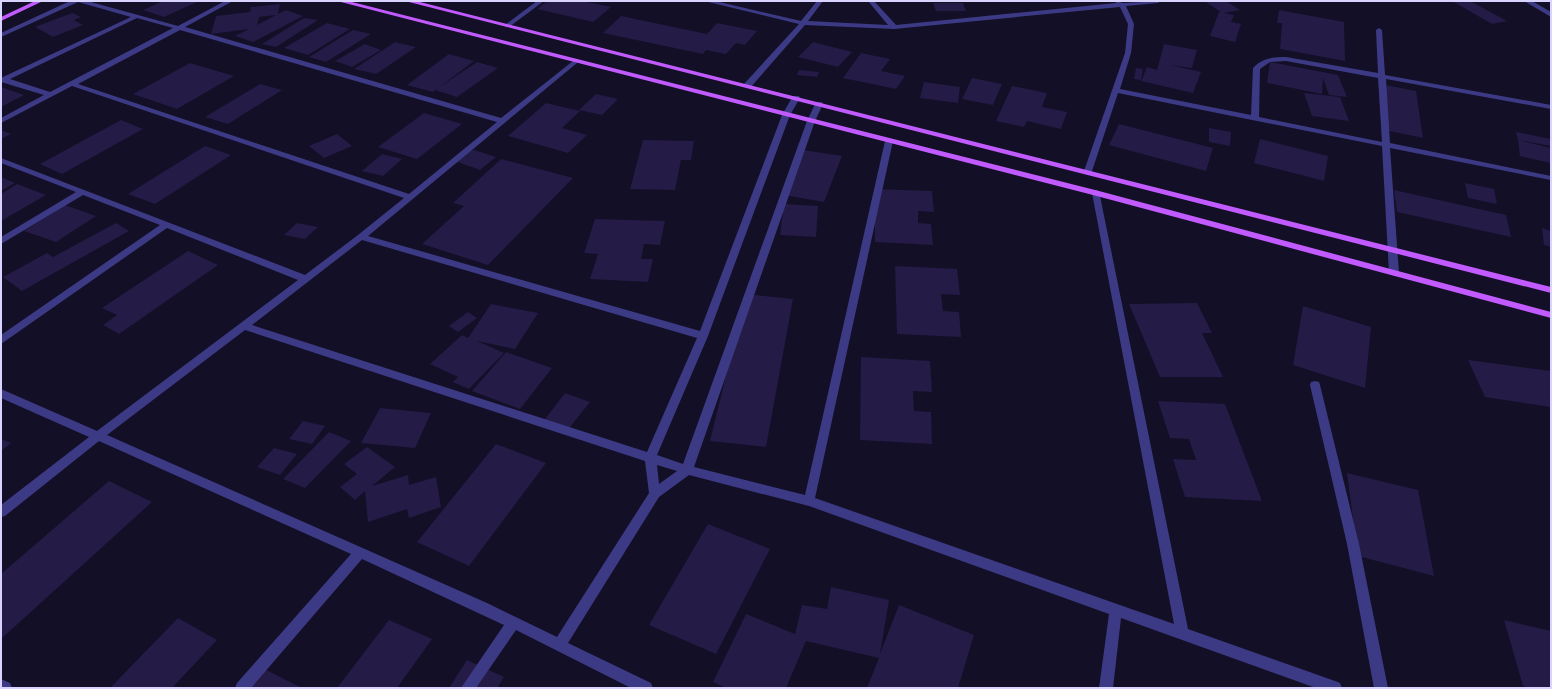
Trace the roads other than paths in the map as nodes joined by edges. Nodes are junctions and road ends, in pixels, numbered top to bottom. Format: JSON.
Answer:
{"nodes":[{"id":1,"x":40,"y":1,"type":"edge"},
{"id":2,"x":75,"y":1,"type":"edge"},
{"id":3,"x":80,"y":1,"type":"edge"},
{"id":4,"x":230,"y":1,"type":"edge"},
{"id":5,"x":340,"y":1,"type":"edge"},
{"id":6,"x":408,"y":1,"type":"edge"},
{"id":7,"x":541,"y":1,"type":"edge"},
{"id":8,"x":707,"y":1,"type":"edge"},
{"id":9,"x":820,"y":1,"type":"edge"},
{"id":10,"x":871,"y":1,"type":"edge"},
{"id":11,"x":1158,"y":1,"type":"edge"},
{"id":12,"x":1527,"y":1,"type":"edge"},
{"id":13,"x":1120,"y":3,"type":"edge"},
{"id":14,"x":1551,"y":15,"type":"edge"},
{"id":15,"x":137,"y":16,"type":"junction"},
{"id":16,"x":1,"y":19,"type":"edge"},
{"id":17,"x":803,"y":23,"type":"junction"},
{"id":18,"x":507,"y":26,"type":"junction"},
{"id":19,"x":894,"y":26,"type":"junction"},
{"id":20,"x":180,"y":28,"type":"junction"},
{"id":21,"x":1379,"y":30,"type":"dead end"},
{"id":22,"x":1,"y":35,"type":"edge"},
{"id":23,"x":575,"y":62,"type":"junction"},
{"id":24,"x":1382,"y":76,"type":"junction"},
{"id":25,"x":2,"y":79,"type":"edge"},
{"id":26,"x":72,"y":84,"type":"junction"},
{"id":27,"x":747,"y":86,"type":"junction"},
{"id":28,"x":1115,"y":90,"type":"junction"},
{"id":29,"x":51,"y":95,"type":"junction"},
{"id":30,"x":796,"y":98,"type":"junction"},
{"id":31,"x":819,"y":104,"type":"junction"},
{"id":32,"x":1551,"y":107,"type":"edge"},
{"id":33,"x":786,"y":115,"type":"junction"},
{"id":34,"x":1255,"y":118,"type":"junction"},
{"id":35,"x":1,"y":121,"type":"edge"},
{"id":36,"x":502,"y":121,"type":"junction"},
{"id":37,"x":811,"y":121,"type":"junction"},
{"id":38,"x":889,"y":141,"type":"junction"},
{"id":39,"x":1385,"y":144,"type":"junction"},
{"id":40,"x":1,"y":160,"type":"edge"},
{"id":41,"x":1088,"y":172,"type":"junction"},
{"id":42,"x":1551,"y":178,"type":"edge"},
{"id":43,"x":82,"y":192,"type":"junction"},
{"id":44,"x":1096,"y":193,"type":"junction"},
{"id":45,"x":410,"y":198,"type":"junction"},
{"id":46,"x":166,"y":225,"type":"junction"},
{"id":47,"x":361,"y":237,"type":"junction"},
{"id":48,"x":1,"y":241,"type":"edge"},
{"id":49,"x":1393,"y":249,"type":"junction"},
{"id":50,"x":1394,"y":273,"type":"junction"},
{"id":51,"x":306,"y":279,"type":"junction"},
{"id":52,"x":1551,"y":290,"type":"edge"},
{"id":53,"x":1551,"y":315,"type":"edge"},
{"id":54,"x":245,"y":326,"type":"junction"},
{"id":55,"x":703,"y":336,"type":"junction"},
{"id":56,"x":1,"y":340,"type":"edge"},
{"id":57,"x":1315,"y":385,"type":"dead end"},
{"id":58,"x":1,"y":393,"type":"edge"},
{"id":59,"x":98,"y":436,"type":"junction"},
{"id":60,"x":650,"y":458,"type":"junction"},
{"id":61,"x":687,"y":470,"type":"junction"},
{"id":62,"x":655,"y":494,"type":"junction"},
{"id":63,"x":809,"y":500,"type":"junction"},
{"id":64,"x":1,"y":512,"type":"edge"},
{"id":65,"x":360,"y":553,"type":"junction"},
{"id":66,"x":1116,"y":610,"type":"junction"},
{"id":67,"x":514,"y":623,"type":"junction"},
{"id":68,"x":1182,"y":634,"type":"junction"},
{"id":69,"x":559,"y":645,"type":"junction"},
{"id":70,"x":1,"y":686,"type":"edge"},
{"id":71,"x":5,"y":688,"type":"edge"},
{"id":72,"x":242,"y":688,"type":"edge"},
{"id":73,"x":468,"y":688,"type":"edge"},
{"id":74,"x":646,"y":688,"type":"edge"},
{"id":75,"x":1106,"y":688,"type":"edge"},
{"id":76,"x":1335,"y":688,"type":"edge"},
{"id":77,"x":1381,"y":688,"type":"edge"}],
"edges":[{"from":1,"to":16,"type":"main road"},
{"from":2,"to":22,"type":"street"},
{"from":3,"to":15,"type":"street"},
{"from":4,"to":20,"type":"street"},
{"from":5,"to":23,"type":"main road"},
{"from":6,"to":18,"type":"main road"},
{"from":7,"to":18,"type":"street"},
{"from":8,"to":17,"type":"street"},
{"from":9,"to":17,"type":"street"},
{"from":10,"to":19,"type":"street"},
{"from":11,"to":13,"type":"street"},
{"from":12,"to":14,"type":"street"},
{"from":13,"to":19,"type":"street"},
{"from":13,"to":28,"type":"street"},
{"from":15,"to":20,"type":"street"},
{"from":15,"to":25,"type":"street"},
{"from":17,"to":19,"type":"street"},
{"from":17,"to":27,"type":"street"},
{"from":18,"to":27,"type":"main road"},
{"from":20,"to":26,"type":"street"},
{"from":20,"to":36,"type":"street"},
{"from":21,"to":24,"type":"street"},
{"from":23,"to":33,"type":"main road"},
{"from":23,"to":36,"type":"street"},
{"from":24,"to":32,"type":"street"},
{"from":24,"to":34,"type":"street"},
{"from":24,"to":39,"type":"street"},
{"from":25,"to":29,"type":"street"},
{"from":26,"to":29,"type":"street"},
{"from":26,"to":45,"type":"street"},
{"from":27,"to":30,"type":"main road"},
{"from":28,"to":34,"type":"street"},
{"from":28,"to":41,"type":"street"},
{"from":29,"to":35,"type":"street"},
{"from":30,"to":31,"type":"main road"},
{"from":30,"to":33,"type":"street"},
{"from":31,"to":37,"type":"street"},
{"from":31,"to":41,"type":"main road"},
{"from":33,"to":37,"type":"main road"},
{"from":33,"to":55,"type":"street"},
{"from":34,"to":39,"type":"street"},
{"from":36,"to":45,"type":"street"},
{"from":37,"to":38,"type":"main road"},
{"from":37,"to":61,"type":"street"},
{"from":38,"to":44,"type":"main road"},
{"from":38,"to":63,"type":"street"},
{"from":39,"to":42,"type":"street"},
{"from":39,"to":49,"type":"street"},
{"from":40,"to":43,"type":"street"},
{"from":41,"to":49,"type":"main road"},
{"from":43,"to":46,"type":"street"},
{"from":43,"to":48,"type":"street"},
{"from":44,"to":50,"type":"main road"},
{"from":44,"to":68,"type":"street"},
{"from":45,"to":47,"type":"street"},
{"from":46,"to":51,"type":"street"},
{"from":46,"to":56,"type":"street"},
{"from":47,"to":51,"type":"street"},
{"from":47,"to":55,"type":"street"},
{"from":49,"to":50,"type":"street"},
{"from":49,"to":52,"type":"main road"},
{"from":50,"to":53,"type":"main road"},
{"from":51,"to":54,"type":"street"},
{"from":54,"to":59,"type":"street"},
{"from":54,"to":60,"type":"street"},
{"from":55,"to":60,"type":"street"},
{"from":57,"to":77,"type":"street"},
{"from":58,"to":59,"type":"street"},
{"from":59,"to":64,"type":"street"},
{"from":59,"to":65,"type":"street"},
{"from":60,"to":61,"type":"street"},
{"from":60,"to":62,"type":"street"},
{"from":61,"to":62,"type":"street"},
{"from":61,"to":63,"type":"street"},
{"from":62,"to":69,"type":"street"},
{"from":63,"to":66,"type":"street"},
{"from":65,"to":67,"type":"street"},
{"from":65,"to":72,"type":"street"},
{"from":66,"to":68,"type":"street"},
{"from":66,"to":75,"type":"street"},
{"from":67,"to":69,"type":"street"},
{"from":67,"to":73,"type":"street"},
{"from":68,"to":76,"type":"street"},
{"from":69,"to":74,"type":"street"},
{"from":70,"to":71,"type":"street"}]}
